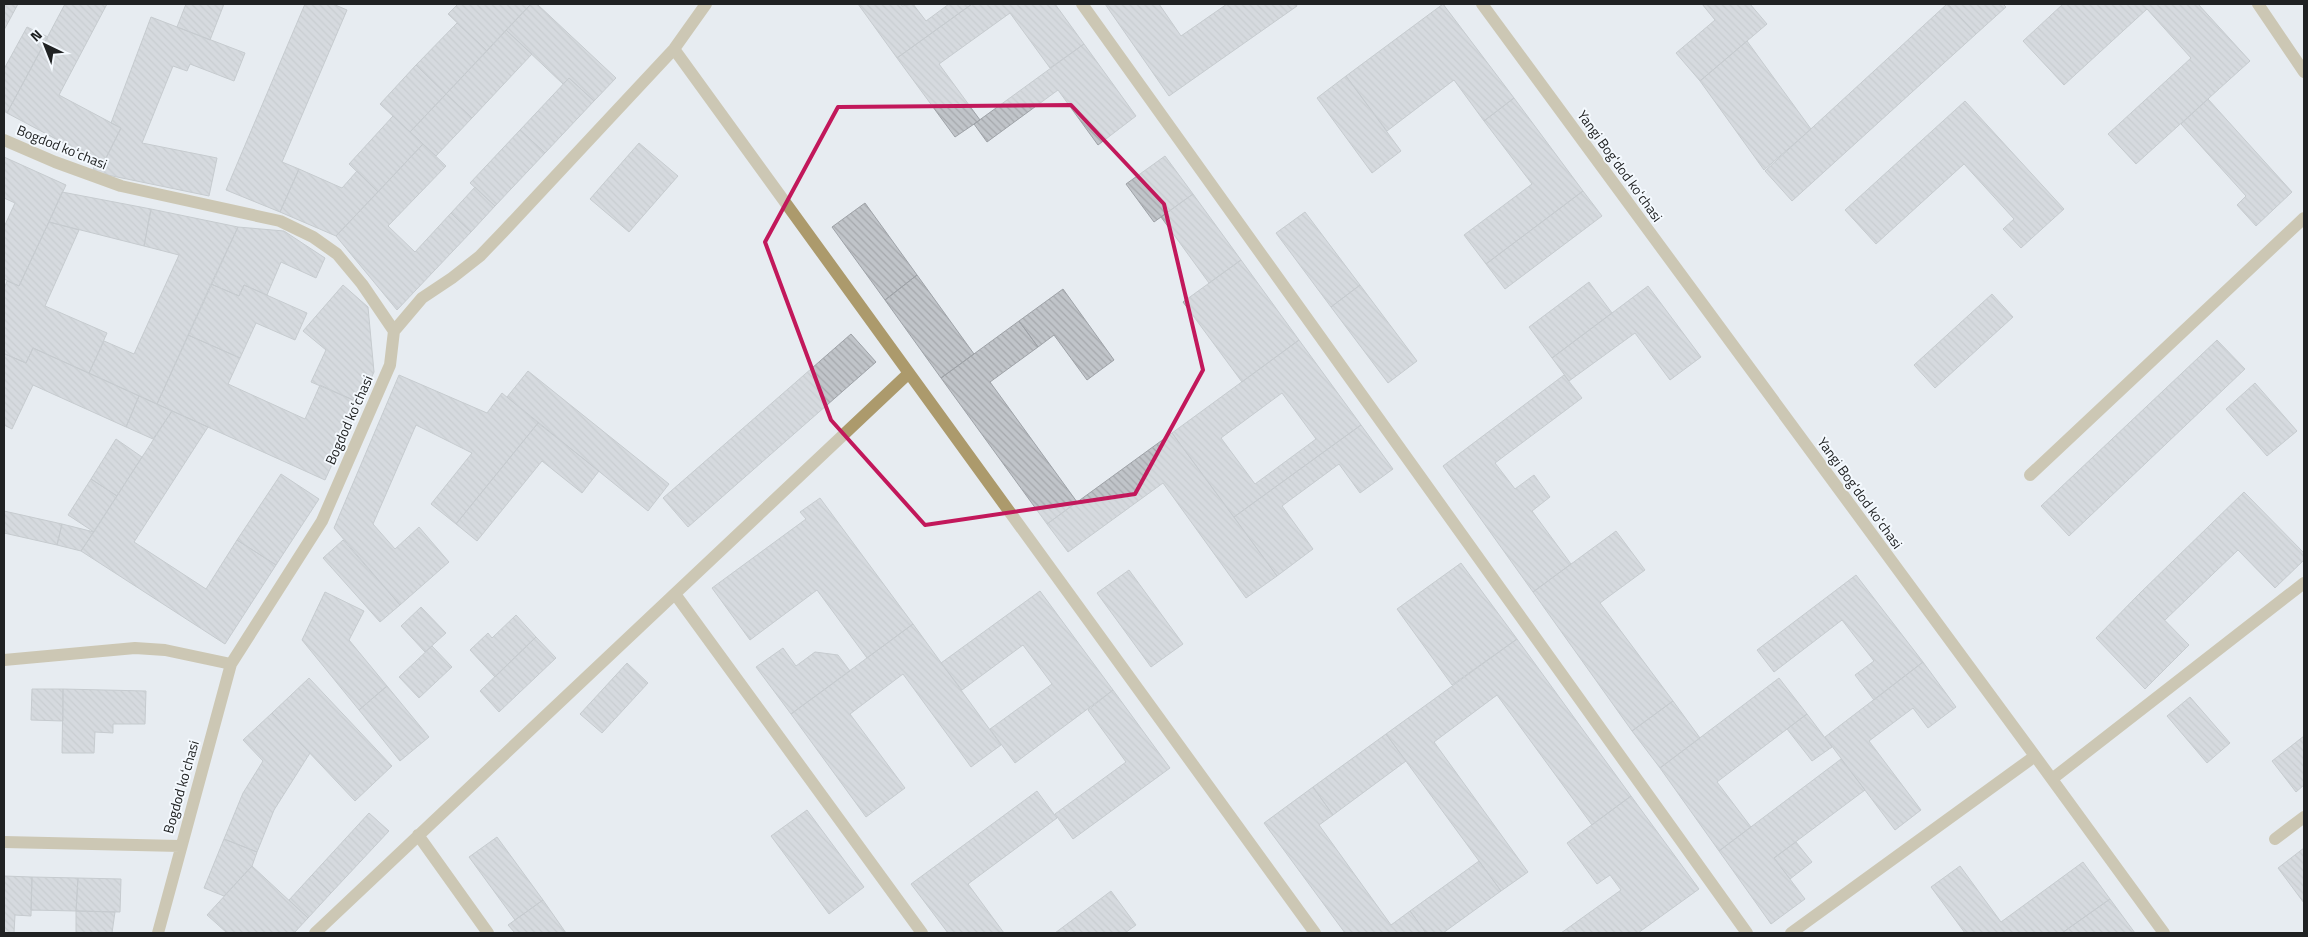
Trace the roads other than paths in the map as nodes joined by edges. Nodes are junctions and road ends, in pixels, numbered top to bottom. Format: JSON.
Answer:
{"nodes":[{"id":1,"x":706,"y":4,"type":"edge"},
{"id":2,"x":1082,"y":4,"type":"edge"},
{"id":3,"x":1482,"y":4,"type":"edge"},
{"id":4,"x":2258,"y":4,"type":"edge"},
{"id":5,"x":674,"y":48,"type":"junction"},
{"id":6,"x":2304,"y":72,"type":"edge"},
{"id":7,"x":4,"y":140,"type":"edge"},
{"id":8,"x":2304,"y":218,"type":"edge"},
{"id":9,"x":394,"y":331,"type":"junction"},
{"id":10,"x":909,"y":373,"type":"junction"},
{"id":11,"x":2030,"y":474,"type":"dead end"},
{"id":12,"x":2304,"y":583,"type":"edge"},
{"id":13,"x":675,"y":594,"type":"junction"},
{"id":14,"x":4,"y":660,"type":"edge"},
{"id":15,"x":231,"y":664,"type":"junction"},
{"id":16,"x":2035,"y":756,"type":"junction"},
{"id":17,"x":2052,"y":779,"type":"junction"},
{"id":18,"x":2304,"y":817,"type":"edge"},
{"id":19,"x":418,"y":835,"type":"junction"},
{"id":20,"x":2275,"y":839,"type":"dead end"},
{"id":21,"x":4,"y":842,"type":"edge"},
{"id":22,"x":180,"y":846,"type":"junction"},
{"id":23,"x":158,"y":933,"type":"edge"},
{"id":24,"x":315,"y":933,"type":"edge"},
{"id":25,"x":488,"y":933,"type":"edge"},
{"id":26,"x":922,"y":933,"type":"edge"},
{"id":27,"x":1315,"y":933,"type":"edge"},
{"id":28,"x":1747,"y":933,"type":"edge"},
{"id":29,"x":1791,"y":933,"type":"edge"},
{"id":30,"x":2164,"y":933,"type":"edge"}],
"edges":[{"from":1,"to":5,"type":"street"},
{"from":2,"to":28,"type":"street"},
{"from":3,"to":16,"type":"street","name":"Yangi Bogʻdod koʻchasi"},
{"from":4,"to":6,"type":"street"},
{"from":5,"to":9,"type":"street"},
{"from":5,"to":10,"type":"street"},
{"from":7,"to":9,"type":"street","name":"Bogdod koʻchasi"},
{"from":8,"to":11,"type":"street"},
{"from":9,"to":15,"type":"street","name":"Bogdod koʻchasi"},
{"from":10,"to":13,"type":"street"},
{"from":10,"to":27,"type":"street"},
{"from":12,"to":17,"type":"street"},
{"from":13,"to":19,"type":"street"},
{"from":13,"to":26,"type":"street"},
{"from":14,"to":15,"type":"street"},
{"from":15,"to":22,"type":"street","name":"Bogdod koʻchasi"},
{"from":16,"to":17,"type":"street","name":"Yangi Bogʻdod koʻchasi"},
{"from":16,"to":29,"type":"street"},
{"from":17,"to":30,"type":"street","name":"Yangi Bogʻdod koʻchasi"},
{"from":18,"to":20,"type":"street"},
{"from":19,"to":24,"type":"street"},
{"from":19,"to":25,"type":"street"},
{"from":21,"to":22,"type":"street"},
{"from":22,"to":23,"type":"street","name":"Bogdod koʻchasi"}]}
